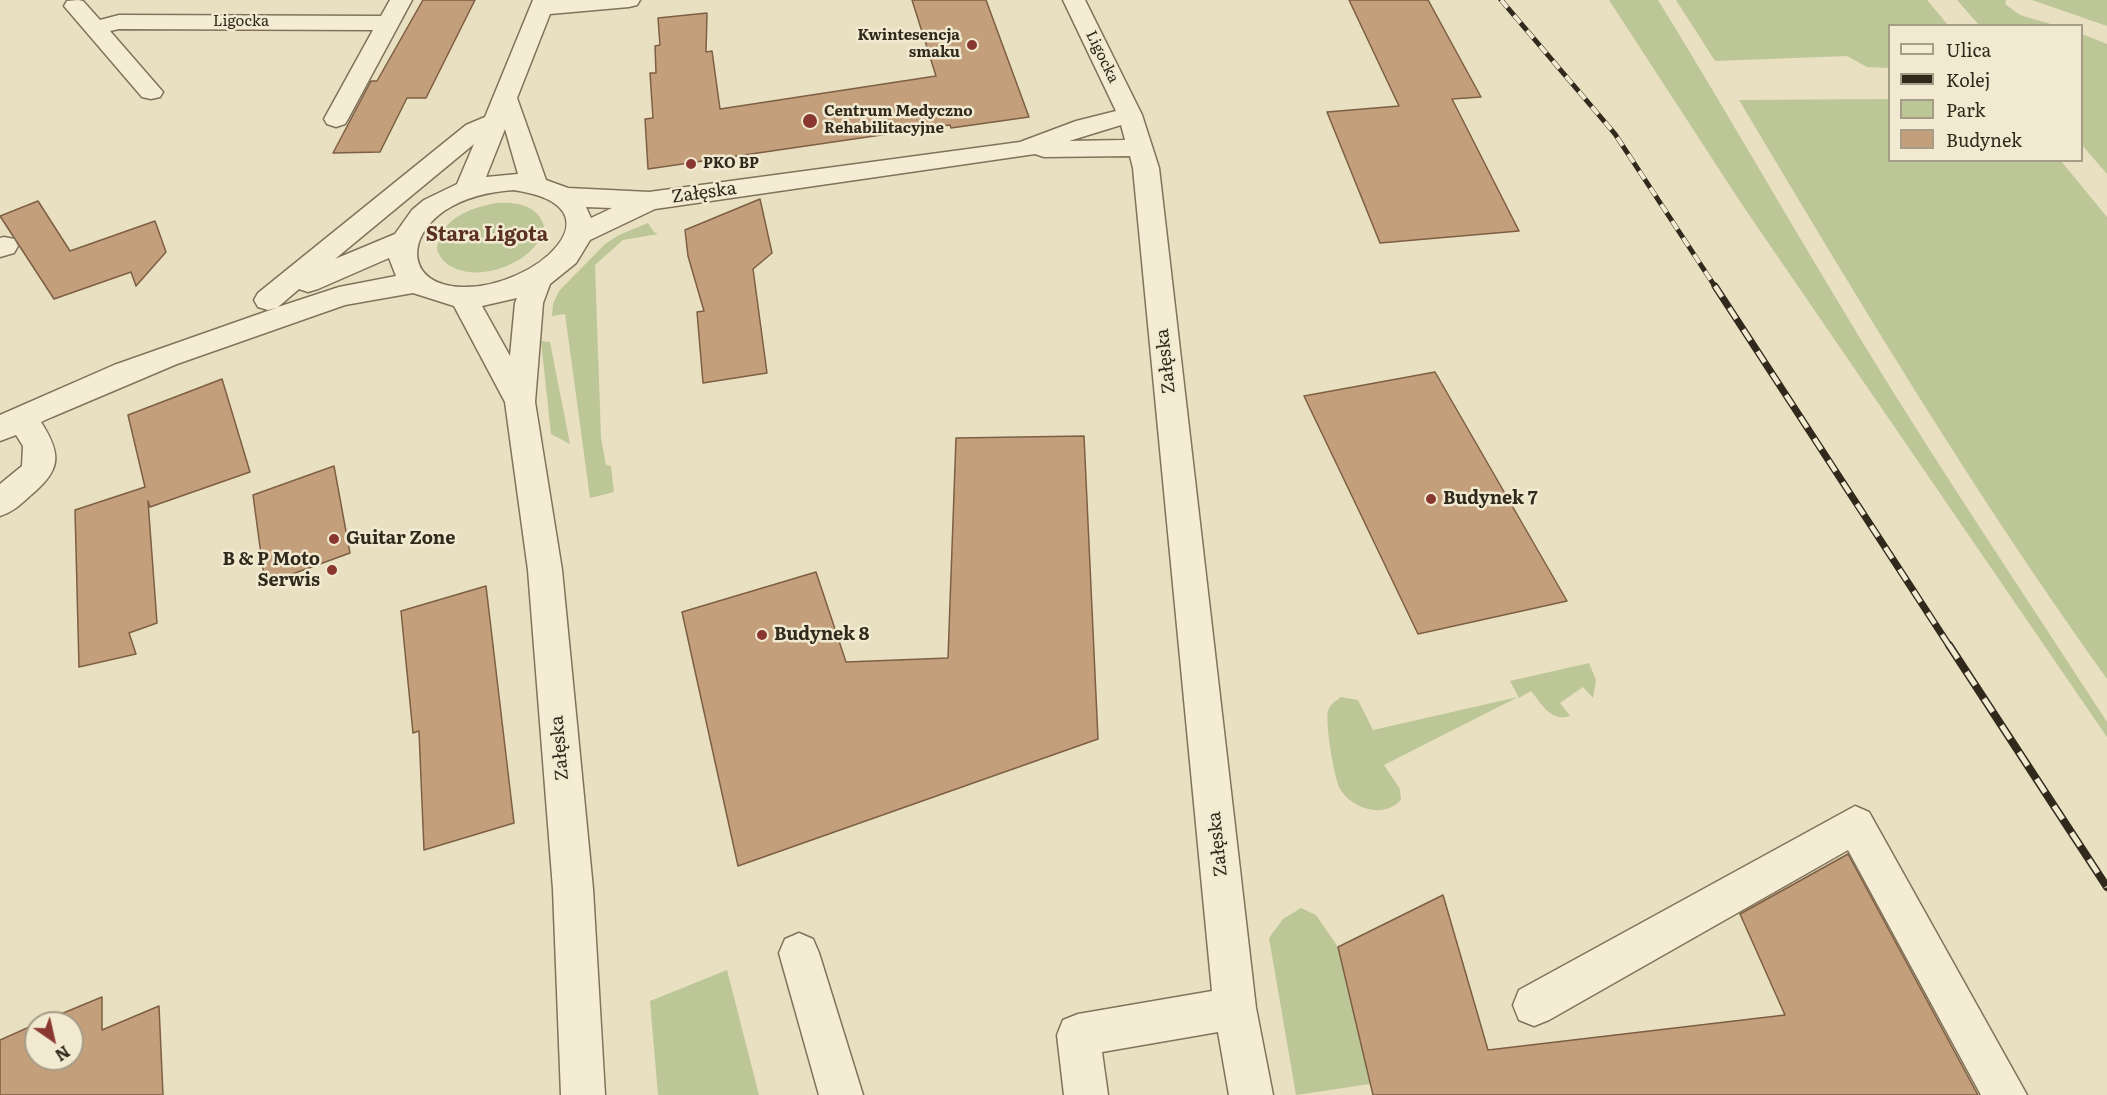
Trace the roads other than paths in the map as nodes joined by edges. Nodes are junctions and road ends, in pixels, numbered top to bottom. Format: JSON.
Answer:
{"nodes":[{"id":1,"x":401,"y":0,"type":"edge"},
{"id":2,"x":629,"y":0,"type":"edge"},
{"id":3,"x":1074,"y":0,"type":"edge"},
{"id":4,"x":81,"y":2,"type":"edge"},
{"id":5,"x":542,"y":4,"type":"edge"},
{"id":6,"x":388,"y":23,"type":"junction"},
{"id":7,"x":94,"y":28,"type":"junction"},
{"id":8,"x":151,"y":92,"type":"dead end"},
{"id":9,"x":504,"y":96,"type":"junction"},
{"id":10,"x":1130,"y":115,"type":"junction"},
{"id":11,"x":336,"y":119,"type":"dead end"},
{"id":12,"x":496,"y":121,"type":"junction"},
{"id":13,"x":1140,"y":148,"type":"junction"},
{"id":14,"x":1024,"y":149,"type":"junction"},
{"id":15,"x":534,"y":183,"type":"junction"},
{"id":16,"x":468,"y":190,"type":"junction"},
{"id":17,"x":566,"y":197,"type":"junction"},
{"id":18,"x":649,"y":201,"type":"junction"},
{"id":19,"x":577,"y":235,"type":"junction"},
{"id":20,"x":405,"y":240,"type":"junction"},
{"id":21,"x":538,"y":278,"type":"junction"},
{"id":22,"x":417,"y":283,"type":"junction"},
{"id":23,"x":463,"y":297,"type":"junction"},
{"id":24,"x":268,"y":300,"type":"junction"},
{"id":25,"x":155,"y":360,"type":"junction"},
{"id":26,"x":520,"y":402,"type":"junction"},
{"id":27,"x":11,"y":423,"type":"edge"},
{"id":28,"x":0,"y":503,"type":"edge"},
{"id":29,"x":799,"y":953,"type":"dead end"},
{"id":30,"x":1534,"y":1005,"type":"dead end"},
{"id":31,"x":1235,"y":1008,"type":"junction"},
{"id":32,"x":583,"y":1095,"type":"edge"},
{"id":33,"x":842,"y":1095,"type":"edge"},
{"id":34,"x":1086,"y":1095,"type":"edge"},
{"id":35,"x":1251,"y":1095,"type":"edge"},
{"id":36,"x":2005,"y":1095,"type":"edge"}],
"edges":[{"from":1,"to":6,"type":"street"},
{"from":2,"to":5,"type":"street"},
{"from":3,"to":10,"type":"street","name":"Ligocka"},
{"from":4,"to":7,"type":"street"},
{"from":5,"to":9,"type":"street"},
{"from":6,"to":7,"type":"street","name":"Ligocka"},
{"from":6,"to":11,"type":"street"},
{"from":7,"to":8,"type":"street"},
{"from":9,"to":12,"type":"street"},
{"from":9,"to":15,"type":"street"},
{"from":10,"to":13,"type":"street","name":"Załęska"},
{"from":10,"to":14,"type":"street","name":"Załęska"},
{"from":12,"to":16,"type":"street"},
{"from":12,"to":24,"type":"street"},
{"from":13,"to":14,"type":"street"},
{"from":13,"to":31,"type":"street","name":"Załęska"},
{"from":14,"to":18,"type":"street","name":"Załęska"},
{"from":15,"to":16,"type":"street"},
{"from":15,"to":17,"type":"street"},
{"from":16,"to":20,"type":"street"},
{"from":17,"to":18,"type":"street"},
{"from":17,"to":19,"type":"street"},
{"from":18,"to":19,"type":"street"},
{"from":19,"to":21,"type":"street"},
{"from":20,"to":22,"type":"street"},
{"from":20,"to":24,"type":"street"},
{"from":21,"to":23,"type":"street"},
{"from":21,"to":26,"type":"street","name":"Załęska"},
{"from":22,"to":23,"type":"street"},
{"from":22,"to":25,"type":"street"},
{"from":23,"to":26,"type":"street","name":"Załęska"},
{"from":24,"to":25,"type":"street"},
{"from":25,"to":27,"type":"street"},
{"from":26,"to":32,"type":"street","name":"Załęska"},
{"from":27,"to":28,"type":"street"},
{"from":29,"to":33,"type":"street"},
{"from":30,"to":36,"type":"street"},
{"from":31,"to":34,"type":"street"},
{"from":31,"to":35,"type":"street","name":"Załęska"}]}
